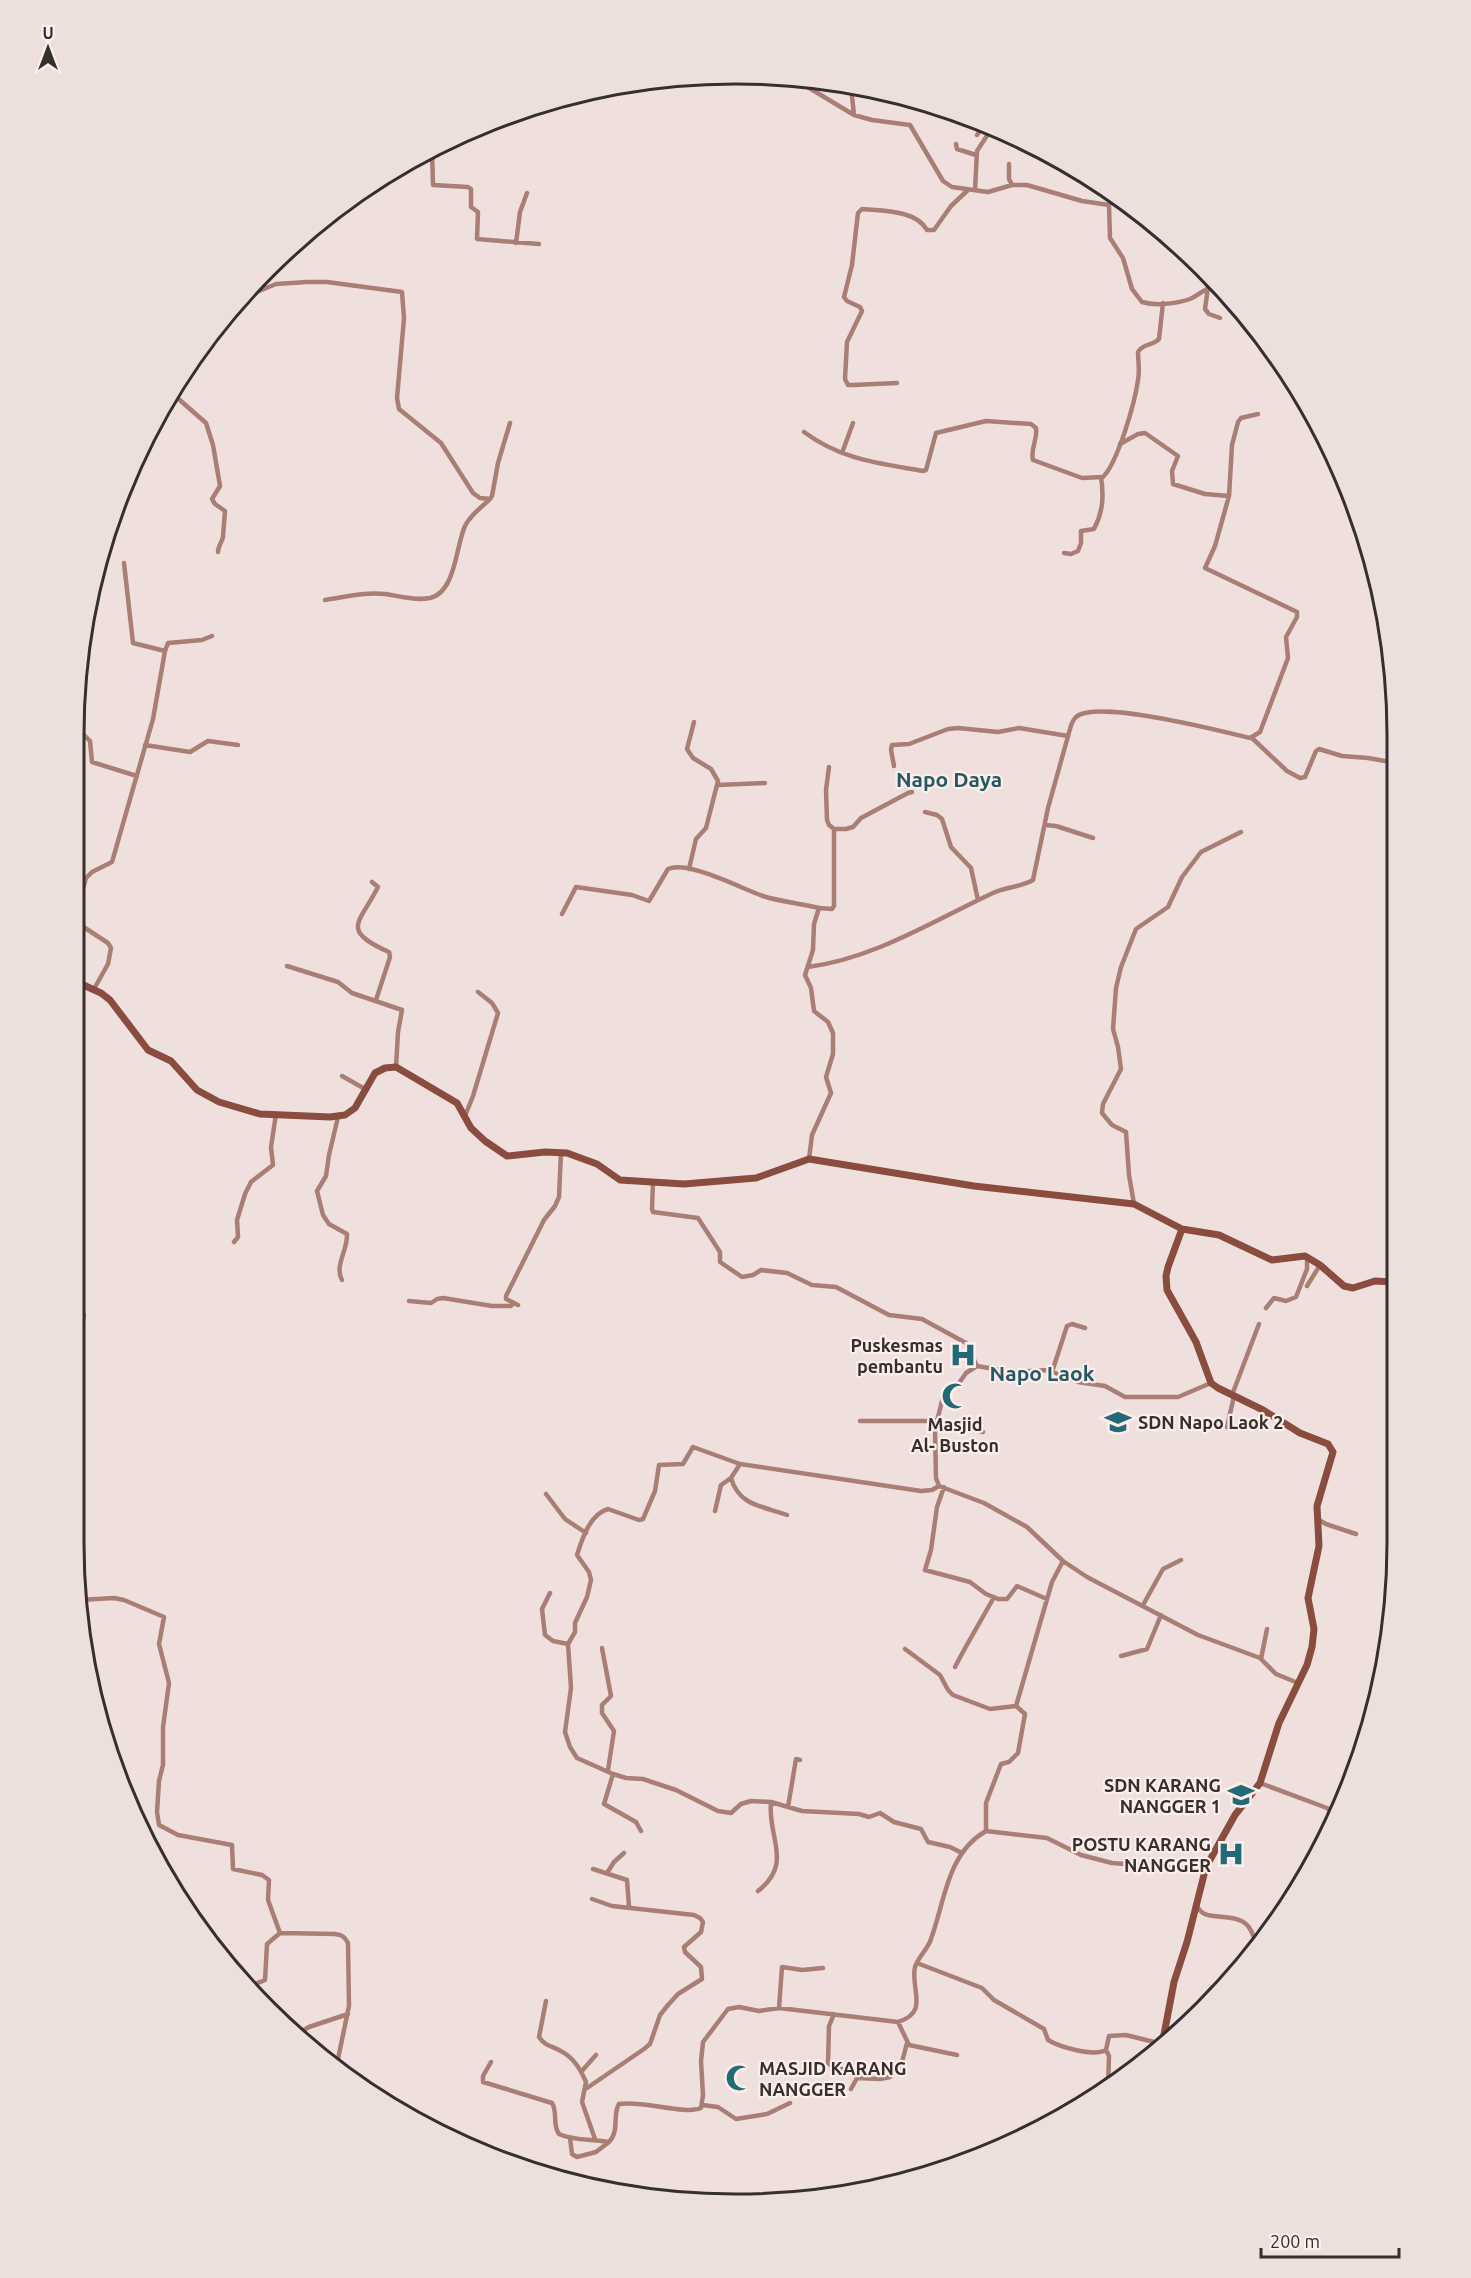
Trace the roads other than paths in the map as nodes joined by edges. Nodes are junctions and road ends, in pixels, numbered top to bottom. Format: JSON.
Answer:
{"nodes":[{"id":1,"x":810,"y":89,"type":"edge"},
{"id":2,"x":852,"y":95,"type":"edge"},
{"id":3,"x":854,"y":115,"type":"junction"},
{"id":4,"x":979,"y":132,"type":"edge"},
{"id":5,"x":977,"y":135,"type":"dead end"},
{"id":6,"x":988,"y":135,"type":"edge"},
{"id":7,"x":957,"y":144,"type":"dead end"},
{"id":8,"x":976,"y":155,"type":"junction"},
{"id":9,"x":432,"y":159,"type":"edge"},
{"id":10,"x":1009,"y":164,"type":"dead end"},
{"id":11,"x":1012,"y":185,"type":"junction"},
{"id":12,"x":961,"y":186,"type":"dead end"},
{"id":13,"x":952,"y":187,"type":"junction"},
{"id":14,"x":969,"y":190,"type":"junction"},
{"id":15,"x":975,"y":190,"type":"junction"},
{"id":16,"x":527,"y":193,"type":"dead end"},
{"id":17,"x":516,"y":243,"type":"junction"},
{"id":18,"x":540,"y":244,"type":"dead end"},
{"id":19,"x":1208,"y":287,"type":"joint"},
{"id":20,"x":261,"y":290,"type":"edge"},
{"id":21,"x":1163,"y":303,"type":"junction"},
{"id":22,"x":1220,"y":318,"type":"dead end"},
{"id":23,"x":897,"y":383,"type":"dead end"},
{"id":24,"x":178,"y":399,"type":"edge"},
{"id":25,"x":1258,"y":414,"type":"dead end"},
{"id":26,"x":510,"y":423,"type":"dead end"},
{"id":27,"x":853,"y":423,"type":"dead end"},
{"id":28,"x":804,"y":432,"type":"dead end"},
{"id":29,"x":1120,"y":444,"type":"junction"},
{"id":30,"x":842,"y":453,"type":"junction"},
{"id":31,"x":1101,"y":477,"type":"junction"},
{"id":32,"x":1229,"y":496,"type":"junction"},
{"id":33,"x":490,"y":499,"type":"junction"},
{"id":34,"x":218,"y":552,"type":"dead end"},
{"id":35,"x":1064,"y":553,"type":"dead end"},
{"id":36,"x":124,"y":563,"type":"dead end"},
{"id":37,"x":325,"y":600,"type":"dead end"},
{"id":38,"x":212,"y":636,"type":"dead end"},
{"id":39,"x":165,"y":651,"type":"junction"},
{"id":40,"x":694,"y":722,"type":"dead end"},
{"id":41,"x":84,"y":736,"type":"edge"},
{"id":42,"x":1068,"y":736,"type":"junction"},
{"id":43,"x":1252,"y":738,"type":"junction"},
{"id":44,"x":238,"y":745,"type":"dead end"},
{"id":45,"x":145,"y":746,"type":"junction"},
{"id":46,"x":1387,"y":761,"type":"edge"},
{"id":47,"x":894,"y":766,"type":"dead end"},
{"id":48,"x":829,"y":767,"type":"dead end"},
{"id":49,"x":137,"y":777,"type":"junction"},
{"id":50,"x":765,"y":783,"type":"dead end"},
{"id":51,"x":718,"y":785,"type":"junction"},
{"id":52,"x":912,"y":792,"type":"dead end"},
{"id":53,"x":925,"y":812,"type":"dead end"},
{"id":54,"x":1044,"y":825,"type":"junction"},
{"id":55,"x":834,"y":829,"type":"junction"},
{"id":56,"x":1241,"y":832,"type":"dead end"},
{"id":57,"x":1093,"y":838,"type":"dead end"},
{"id":58,"x":689,"y":869,"type":"junction"},
{"id":59,"x":372,"y":882,"type":"dead end"},
{"id":60,"x":84,"y":885,"type":"edge"},
{"id":61,"x":978,"y":900,"type":"junction"},
{"id":62,"x":819,"y":908,"type":"junction"},
{"id":63,"x":562,"y":914,"type":"dead end"},
{"id":64,"x":84,"y":927,"type":"edge"},
{"id":65,"x":287,"y":966,"type":"dead end"},
{"id":66,"x":808,"y":967,"type":"junction"},
{"id":67,"x":84,"y":985,"type":"edge"},
{"id":68,"x":97,"y":991,"type":"junction"},
{"id":69,"x":478,"y":992,"type":"dead end"},
{"id":70,"x":376,"y":1000,"type":"junction"},
{"id":71,"x":396,"y":1067,"type":"junction"},
{"id":72,"x":342,"y":1076,"type":"dead end"},
{"id":73,"x":365,"y":1089,"type":"junction"},
{"id":74,"x":276,"y":1114,"type":"junction"},
{"id":75,"x":465,"y":1116,"type":"junction"},
{"id":76,"x":338,"y":1117,"type":"junction"},
{"id":77,"x":561,"y":1152,"type":"junction"},
{"id":78,"x":809,"y":1159,"type":"junction"},
{"id":79,"x":653,"y":1182,"type":"junction"},
{"id":80,"x":1134,"y":1204,"type":"junction"},
{"id":81,"x":1182,"y":1229,"type":"junction"},
{"id":82,"x":234,"y":1242,"type":"dead end"},
{"id":83,"x":1307,"y":1257,"type":"junction"},
{"id":84,"x":1320,"y":1264,"type":"junction"},
{"id":85,"x":342,"y":1280,"type":"dead end"},
{"id":86,"x":1387,"y":1282,"type":"edge"},
{"id":87,"x":1307,"y":1286,"type":"dead end"},
{"id":88,"x":409,"y":1300,"type":"dead end"},
{"id":89,"x":1266,"y":1308,"type":"dead end"},
{"id":90,"x":1259,"y":1324,"type":"dead end"},
{"id":91,"x":1085,"y":1328,"type":"dead end"},
{"id":92,"x":977,"y":1366,"type":"junction"},
{"id":93,"x":1052,"y":1371,"type":"junction"},
{"id":94,"x":1211,"y":1383,"type":"junction"},
{"id":95,"x":1233,"y":1395,"type":"junction"},
{"id":96,"x":860,"y":1421,"type":"dead end"},
{"id":97,"x":936,"y":1421,"type":"junction"},
{"id":98,"x":1227,"y":1427,"type":"dead end"},
{"id":99,"x":983,"y":1432,"type":"dead end"},
{"id":100,"x":740,"y":1464,"type":"junction"},
{"id":101,"x":731,"y":1478,"type":"junction"},
{"id":102,"x":942,"y":1487,"type":"junction"},
{"id":103,"x":546,"y":1494,"type":"dead end"},
{"id":104,"x":715,"y":1511,"type":"dead end"},
{"id":105,"x":787,"y":1515,"type":"dead end"},
{"id":106,"x":1317,"y":1519,"type":"junction"},
{"id":107,"x":586,"y":1533,"type":"junction"},
{"id":108,"x":1356,"y":1534,"type":"dead end"},
{"id":109,"x":1181,"y":1560,"type":"dead end"},
{"id":110,"x":1063,"y":1561,"type":"junction"},
{"id":111,"x":550,"y":1593,"type":"dead end"},
{"id":112,"x":994,"y":1597,"type":"junction"},
{"id":113,"x":1047,"y":1599,"type":"junction"},
{"id":114,"x":87,"y":1600,"type":"edge"},
{"id":115,"x":1143,"y":1605,"type":"junction"},
{"id":116,"x":1161,"y":1615,"type":"junction"},
{"id":117,"x":1267,"y":1629,"type":"dead end"},
{"id":118,"x":568,"y":1644,"type":"junction"},
{"id":119,"x":602,"y":1648,"type":"dead end"},
{"id":120,"x":905,"y":1649,"type":"dead end"},
{"id":121,"x":1121,"y":1656,"type":"dead end"},
{"id":122,"x":1261,"y":1659,"type":"junction"},
{"id":123,"x":955,"y":1667,"type":"dead end"},
{"id":124,"x":1298,"y":1683,"type":"junction"},
{"id":125,"x":1016,"y":1706,"type":"junction"},
{"id":126,"x":800,"y":1760,"type":"dead end"},
{"id":127,"x":610,"y":1772,"type":"junction"},
{"id":128,"x":1260,"y":1783,"type":"junction"},
{"id":129,"x":771,"y":1802,"type":"junction"},
{"id":130,"x":788,"y":1807,"type":"junction"},
{"id":131,"x":1329,"y":1810,"type":"edge"},
{"id":132,"x":986,"y":1831,"type":"junction"},
{"id":133,"x":641,"y":1832,"type":"dead end"},
{"id":134,"x":960,"y":1852,"type":"junction"},
{"id":135,"x":624,"y":1853,"type":"dead end"},
{"id":136,"x":593,"y":1869,"type":"dead end"},
{"id":137,"x":1204,"y":1870,"type":"junction"},
{"id":138,"x":607,"y":1873,"type":"junction"},
{"id":139,"x":758,"y":1892,"type":"dead end"},
{"id":140,"x":592,"y":1899,"type":"dead end"},
{"id":141,"x":1197,"y":1905,"type":"junction"},
{"id":142,"x":629,"y":1907,"type":"junction"},
{"id":143,"x":280,"y":1933,"type":"junction"},
{"id":144,"x":1254,"y":1937,"type":"edge"},
{"id":145,"x":917,"y":1963,"type":"junction"},
{"id":146,"x":823,"y":1968,"type":"dead end"},
{"id":147,"x":257,"y":1983,"type":"edge"},
{"id":148,"x":546,"y":2001,"type":"dead end"},
{"id":149,"x":779,"y":2008,"type":"junction"},
{"id":150,"x":348,"y":2014,"type":"junction"},
{"id":151,"x":834,"y":2014,"type":"junction"},
{"id":152,"x":898,"y":2022,"type":"junction"},
{"id":153,"x":304,"y":2030,"type":"edge"},
{"id":154,"x":1166,"y":2031,"type":"edge"},
{"id":155,"x":1152,"y":2042,"type":"edge"},
{"id":156,"x":907,"y":2043,"type":"junction"},
{"id":157,"x":1106,"y":2050,"type":"junction"},
{"id":158,"x":596,"y":2055,"type":"dead end"},
{"id":159,"x":957,"y":2055,"type":"dead end"},
{"id":160,"x":338,"y":2058,"type":"edge"},
{"id":161,"x":491,"y":2062,"type":"dead end"},
{"id":162,"x":581,"y":2072,"type":"junction"},
{"id":163,"x":1108,"y":2076,"type":"edge"},
{"id":164,"x":857,"y":2078,"type":"junction"},
{"id":165,"x":587,"y":2088,"type":"junction"},
{"id":166,"x":851,"y":2089,"type":"dead end"},
{"id":167,"x":790,"y":2103,"type":"dead end"},
{"id":168,"x":702,"y":2105,"type":"junction"},
{"id":169,"x":570,"y":2138,"type":"junction"},
{"id":170,"x":595,"y":2139,"type":"junction"},
{"id":171,"x":609,"y":2142,"type":"junction"}],
"edges":[{"from":1,"to":3,"type":"street"},
{"from":2,"to":3,"type":"street"},
{"from":3,"to":13,"type":"street"},
{"from":4,"to":5,"type":"street"},
{"from":6,"to":8,"type":"street"},
{"from":7,"to":8,"type":"street"},
{"from":8,"to":15,"type":"street"},
{"from":9,"to":17,"type":"street"},
{"from":10,"to":11,"type":"street"},
{"from":11,"to":15,"type":"street"},
{"from":11,"to":21,"type":"street"},
{"from":12,"to":13,"type":"street"},
{"from":13,"to":14,"type":"street"},
{"from":14,"to":15,"type":"street"},
{"from":14,"to":23,"type":"street"},
{"from":16,"to":17,"type":"street"},
{"from":17,"to":18,"type":"street"},
{"from":19,"to":21,"type":"street"},
{"from":19,"to":22,"type":"street"},
{"from":20,"to":33,"type":"street"},
{"from":21,"to":29,"type":"street"},
{"from":24,"to":34,"type":"street"},
{"from":25,"to":32,"type":"street"},
{"from":26,"to":33,"type":"street"},
{"from":27,"to":30,"type":"street"},
{"from":28,"to":30,"type":"street"},
{"from":29,"to":31,"type":"street"},
{"from":29,"to":32,"type":"street"},
{"from":30,"to":31,"type":"street"},
{"from":31,"to":35,"type":"street"},
{"from":32,"to":43,"type":"street"},
{"from":33,"to":37,"type":"street"},
{"from":36,"to":39,"type":"street"},
{"from":38,"to":39,"type":"street"},
{"from":39,"to":45,"type":"street"},
{"from":40,"to":51,"type":"street"},
{"from":41,"to":49,"type":"street"},
{"from":42,"to":43,"type":"street"},
{"from":42,"to":47,"type":"street"},
{"from":42,"to":54,"type":"street"},
{"from":43,"to":46,"type":"street"},
{"from":44,"to":45,"type":"street"},
{"from":45,"to":49,"type":"street"},
{"from":48,"to":55,"type":"street"},
{"from":49,"to":60,"type":"street"},
{"from":50,"to":51,"type":"street"},
{"from":51,"to":58,"type":"street"},
{"from":52,"to":55,"type":"street"},
{"from":53,"to":61,"type":"street"},
{"from":54,"to":57,"type":"street"},
{"from":54,"to":61,"type":"street"},
{"from":55,"to":62,"type":"street"},
{"from":56,"to":80,"type":"street"},
{"from":58,"to":62,"type":"street"},
{"from":58,"to":63,"type":"street"},
{"from":59,"to":70,"type":"street"},
{"from":61,"to":66,"type":"street"},
{"from":62,"to":66,"type":"street"},
{"from":64,"to":68,"type":"street"},
{"from":65,"to":70,"type":"street"},
{"from":66,"to":78,"type":"street"},
{"from":67,"to":68,"type":"street"},
{"from":68,"to":74,"type":"street"},
{"from":69,"to":75,"type":"street"},
{"from":70,"to":71,"type":"street"},
{"from":71,"to":73,"type":"street"},
{"from":71,"to":75,"type":"street"},
{"from":72,"to":73,"type":"street"},
{"from":73,"to":76,"type":"street"},
{"from":74,"to":76,"type":"street"},
{"from":74,"to":82,"type":"street"},
{"from":75,"to":77,"type":"street"},
{"from":76,"to":85,"type":"street"},
{"from":77,"to":79,"type":"street"},
{"from":77,"to":88,"type":"street"},
{"from":78,"to":79,"type":"street"},
{"from":78,"to":80,"type":"street"},
{"from":79,"to":92,"type":"street"},
{"from":80,"to":81,"type":"street"},
{"from":81,"to":83,"type":"street"},
{"from":81,"to":94,"type":"street"},
{"from":83,"to":84,"type":"street"},
{"from":83,"to":89,"type":"street"},
{"from":84,"to":86,"type":"street"},
{"from":84,"to":87,"type":"street"},
{"from":90,"to":95,"type":"street"},
{"from":91,"to":93,"type":"street"},
{"from":92,"to":93,"type":"street"},
{"from":92,"to":97,"type":"street"},
{"from":93,"to":94,"type":"street"},
{"from":94,"to":95,"type":"street"},
{"from":95,"to":98,"type":"street"},
{"from":95,"to":106,"type":"street"},
{"from":96,"to":97,"type":"street"},
{"from":97,"to":99,"type":"street"},
{"from":97,"to":102,"type":"street"},
{"from":100,"to":101,"type":"street"},
{"from":100,"to":102,"type":"street"},
{"from":100,"to":107,"type":"street"},
{"from":101,"to":104,"type":"street"},
{"from":101,"to":105,"type":"street"},
{"from":102,"to":110,"type":"street"},
{"from":102,"to":112,"type":"street"},
{"from":103,"to":107,"type":"street"},
{"from":106,"to":108,"type":"street"},
{"from":106,"to":124,"type":"street"},
{"from":107,"to":118,"type":"street"},
{"from":109,"to":115,"type":"street"},
{"from":110,"to":113,"type":"street"},
{"from":110,"to":115,"type":"street"},
{"from":111,"to":118,"type":"street"},
{"from":112,"to":113,"type":"street"},
{"from":112,"to":123,"type":"street"},
{"from":113,"to":125,"type":"street"},
{"from":114,"to":143,"type":"street"},
{"from":115,"to":116,"type":"street"},
{"from":116,"to":121,"type":"street"},
{"from":116,"to":122,"type":"street"},
{"from":117,"to":122,"type":"street"},
{"from":118,"to":127,"type":"street"},
{"from":119,"to":127,"type":"street"},
{"from":120,"to":125,"type":"street"},
{"from":122,"to":124,"type":"street"},
{"from":124,"to":128,"type":"street"},
{"from":125,"to":132,"type":"street"},
{"from":126,"to":130,"type":"street"},
{"from":127,"to":129,"type":"street"},
{"from":127,"to":133,"type":"street"},
{"from":128,"to":131,"type":"street"},
{"from":128,"to":137,"type":"street"},
{"from":129,"to":130,"type":"street"},
{"from":129,"to":139,"type":"street"},
{"from":130,"to":134,"type":"street"},
{"from":132,"to":134,"type":"street"},
{"from":132,"to":137,"type":"street"},
{"from":134,"to":145,"type":"street"},
{"from":135,"to":138,"type":"street"},
{"from":136,"to":138,"type":"street"},
{"from":137,"to":141,"type":"street"},
{"from":138,"to":142,"type":"street"},
{"from":140,"to":142,"type":"street"},
{"from":141,"to":144,"type":"street"},
{"from":141,"to":154,"type":"street"},
{"from":142,"to":165,"type":"street"},
{"from":143,"to":147,"type":"street"},
{"from":143,"to":150,"type":"street"},
{"from":145,"to":152,"type":"street"},
{"from":145,"to":157,"type":"street"},
{"from":146,"to":149,"type":"street"},
{"from":148,"to":162,"type":"street"},
{"from":149,"to":151,"type":"street"},
{"from":149,"to":168,"type":"street"},
{"from":150,"to":153,"type":"street"},
{"from":150,"to":160,"type":"street"},
{"from":151,"to":152,"type":"street"},
{"from":151,"to":164,"type":"street"},
{"from":152,"to":156,"type":"street"},
{"from":155,"to":157,"type":"street"},
{"from":156,"to":159,"type":"street"},
{"from":156,"to":164,"type":"street"},
{"from":157,"to":163,"type":"street"},
{"from":158,"to":162,"type":"street"},
{"from":161,"to":169,"type":"street"},
{"from":162,"to":165,"type":"street"},
{"from":164,"to":166,"type":"street"},
{"from":165,"to":170,"type":"street"},
{"from":167,"to":168,"type":"street"},
{"from":168,"to":171,"type":"street"},
{"from":169,"to":170,"type":"street"},
{"from":169,"to":171,"type":"street"},
{"from":170,"to":171,"type":"street"}]}
